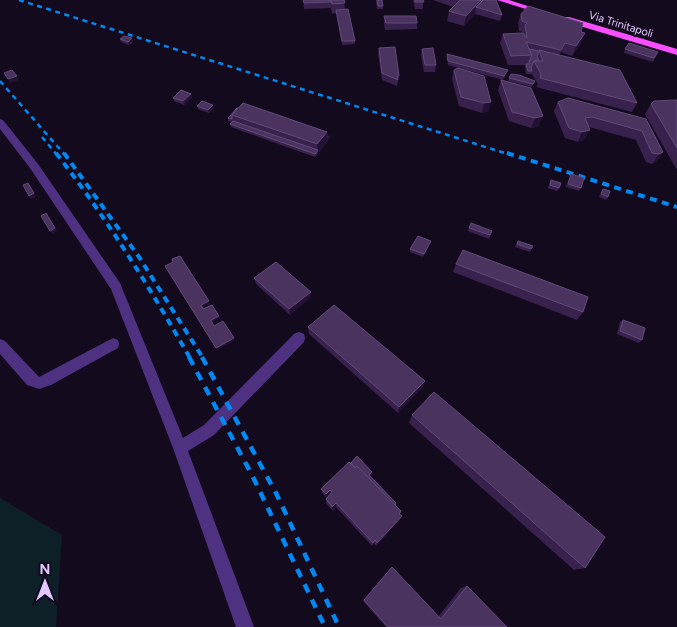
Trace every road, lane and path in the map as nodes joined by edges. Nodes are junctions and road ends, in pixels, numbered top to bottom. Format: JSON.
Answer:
{"nodes":[{"id":1,"x":501,"y":0,"type":"edge"},
{"id":2,"x":549,"y":14,"type":"edge"},
{"id":3,"x":558,"y":17,"type":"edge"},
{"id":4,"x":677,"y":52,"type":"edge"},
{"id":5,"x":0,"y":122,"type":"edge"},
{"id":6,"x":299,"y":338,"type":"dead end"},
{"id":7,"x":113,"y":344,"type":"dead end"},
{"id":8,"x":0,"y":345,"type":"edge"},
{"id":9,"x":180,"y":448,"type":"junction"},
{"id":10,"x":245,"y":627,"type":"edge"}],
"edges":[{"from":1,"to":2,"type":"main road"},
{"from":3,"to":4,"type":"main road","name":"Via Trinitapoli"},
{"from":5,"to":9,"type":"lane"},
{"from":6,"to":9,"type":"lane"},
{"from":7,"to":8,"type":"lane"},
{"from":9,"to":10,"type":"lane"}]}
